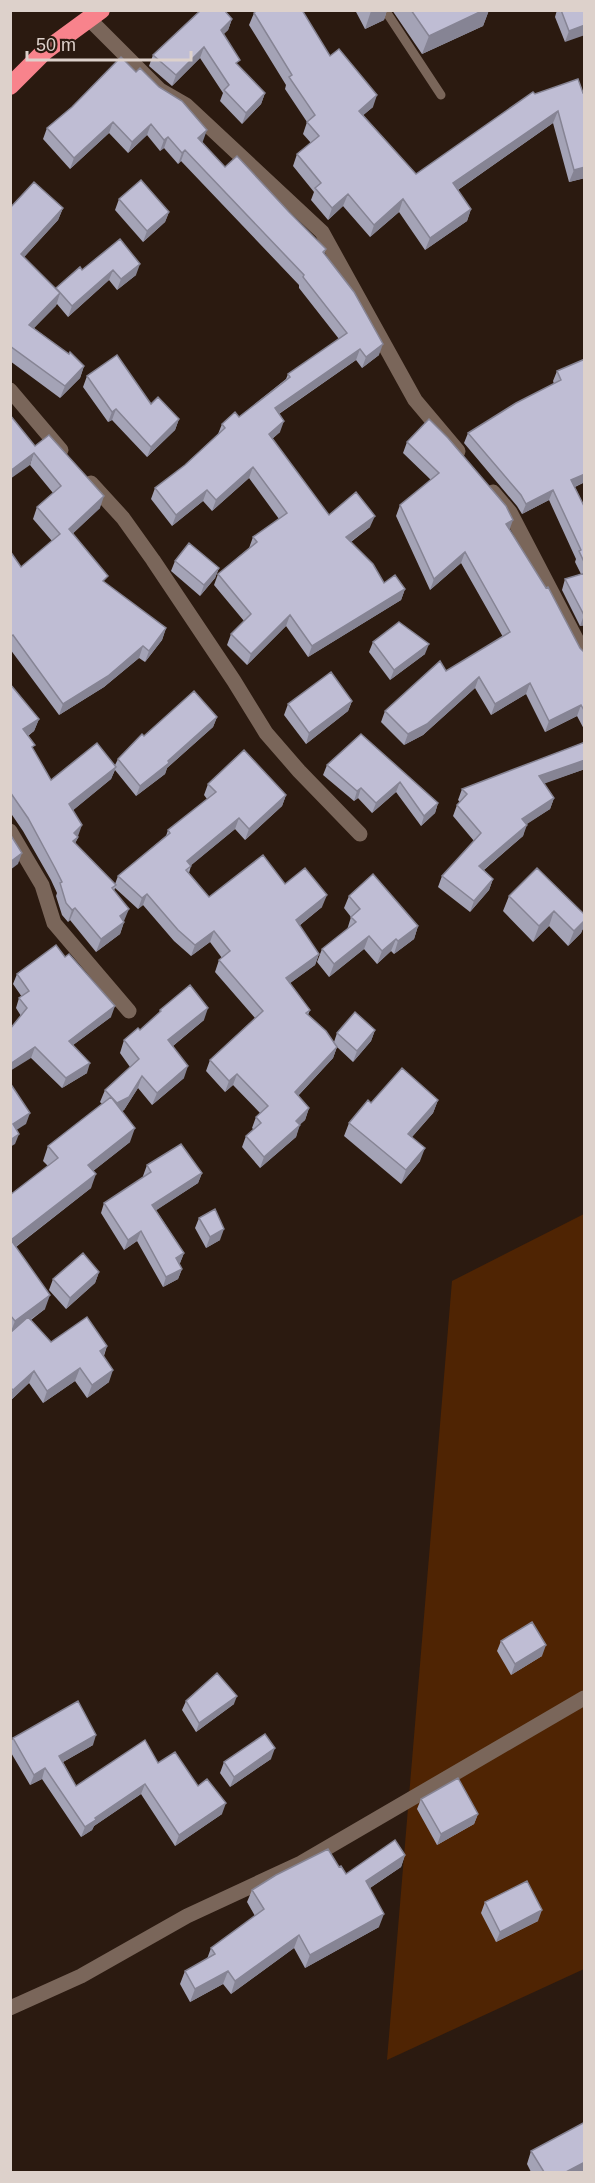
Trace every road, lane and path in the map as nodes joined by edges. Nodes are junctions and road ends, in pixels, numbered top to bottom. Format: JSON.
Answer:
{"nodes":[{"id":1,"x":385,"y":10,"type":"edge"},
{"id":2,"x":95,"y":15,"type":"edge"},
{"id":3,"x":10,"y":86,"type":"edge"},
{"id":4,"x":441,"y":95,"type":"dead end"},
{"id":5,"x":10,"y":390,"type":"edge"},
{"id":6,"x":67,"y":457,"type":"edge"},
{"id":7,"x":466,"y":460,"type":"edge"},
{"id":8,"x":83,"y":475,"type":"edge"},
{"id":9,"x":481,"y":477,"type":"edge"},
{"id":10,"x":585,"y":654,"type":"edge"},
{"id":11,"x":10,"y":831,"type":"edge"},
{"id":12,"x":360,"y":834,"type":"dead end"},
{"id":13,"x":129,"y":1011,"type":"dead end"},
{"id":14,"x":585,"y":1698,"type":"edge"},
{"id":15,"x":10,"y":2007,"type":"edge"}],
"edges":[{"from":1,"to":4,"type":"lane"},
{"from":2,"to":3,"type":"highway"},
{"from":2,"to":7,"type":"street"},
{"from":5,"to":6,"type":"street"},
{"from":8,"to":12,"type":"street"},
{"from":9,"to":10,"type":"street"},
{"from":11,"to":13,"type":"street"},
{"from":14,"to":15,"type":"street"}]}
